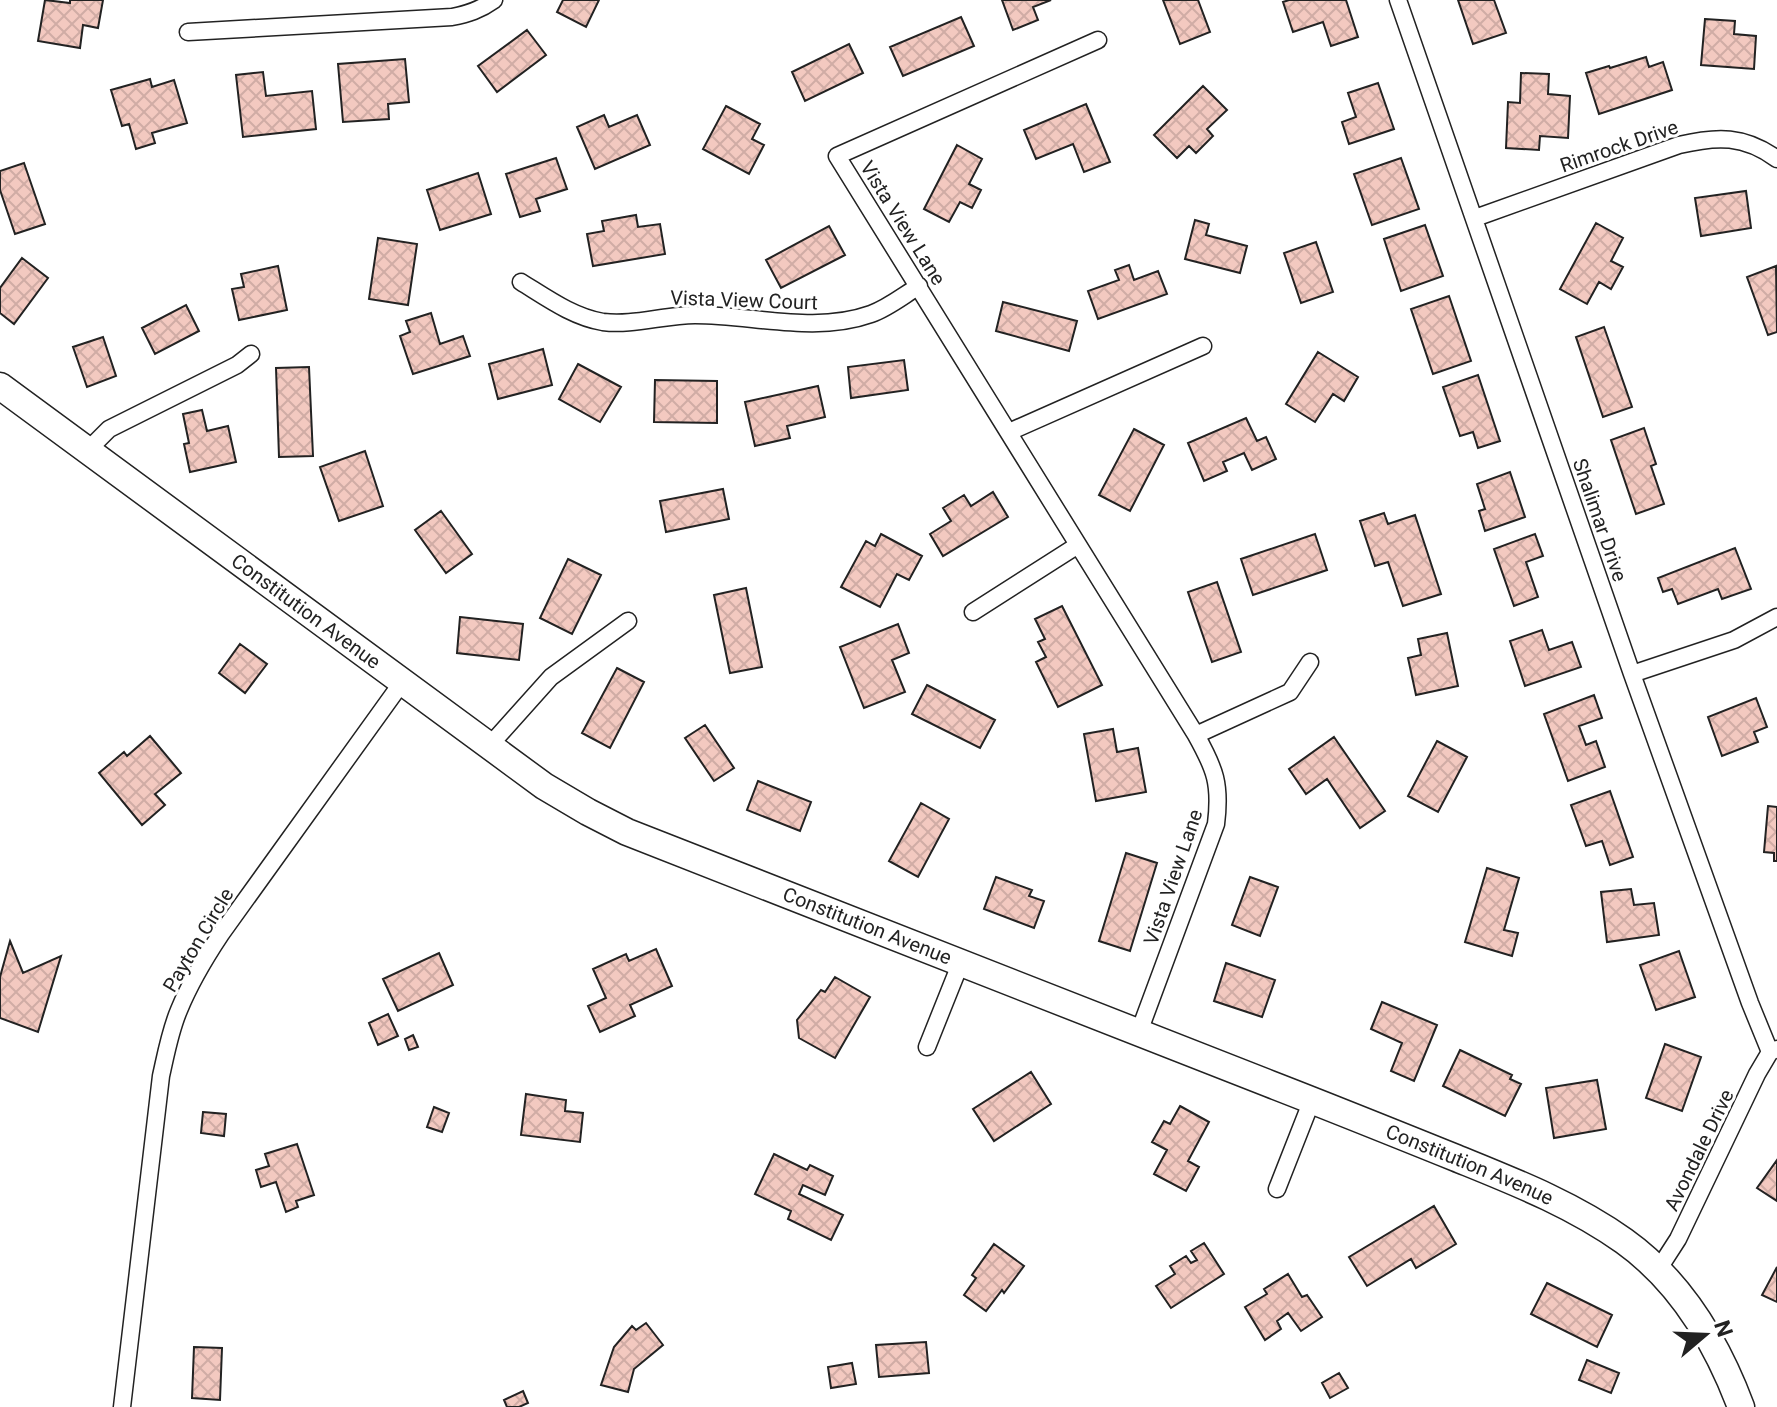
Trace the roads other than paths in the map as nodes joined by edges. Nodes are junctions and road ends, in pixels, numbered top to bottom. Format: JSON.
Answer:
{"nodes":[{"id":1,"x":494,"y":0,"type":"edge"},
{"id":2,"x":1398,"y":0,"type":"edge"},
{"id":3,"x":188,"y":32,"type":"dead end"},
{"id":4,"x":1098,"y":40,"type":"dead end"},
{"id":5,"x":1777,"y":159,"type":"edge"},
{"id":6,"x":1475,"y":218,"type":"junction"},
{"id":7,"x":521,"y":282,"type":"dead end"},
{"id":8,"x":919,"y":286,"type":"junction"},
{"id":9,"x":1203,"y":346,"type":"dead end"},
{"id":10,"x":251,"y":354,"type":"dead end"},
{"id":11,"x":0,"y":386,"type":"edge"},
{"id":12,"x":1009,"y":432,"type":"junction"},
{"id":13,"x":88,"y":450,"type":"junction"},
{"id":14,"x":1078,"y":545,"type":"junction"},
{"id":15,"x":973,"y":612,"type":"dead end"},
{"id":16,"x":1777,"y":617,"type":"edge"},
{"id":17,"x":628,"y":621,"type":"dead end"},
{"id":18,"x":1310,"y":662,"type":"dead end"},
{"id":19,"x":1632,"y":674,"type":"junction"},
{"id":20,"x":403,"y":681,"type":"junction"},
{"id":21,"x":1196,"y":735,"type":"junction"},
{"id":22,"x":490,"y":745,"type":"junction"},
{"id":23,"x":961,"y":962,"type":"junction"},
{"id":24,"x":1139,"y":1032,"type":"junction"},
{"id":25,"x":927,"y":1047,"type":"dead end"},
{"id":26,"x":1773,"y":1050,"type":"edge"},
{"id":27,"x":1312,"y":1100,"type":"junction"},
{"id":28,"x":1277,"y":1189,"type":"dead end"},
{"id":29,"x":1658,"y":1270,"type":"junction"},
{"id":30,"x":122,"y":1407,"type":"edge"},
{"id":31,"x":1741,"y":1407,"type":"edge"}],
"edges":[{"from":1,"to":3,"type":"street"},
{"from":2,"to":6,"type":"street","name":"Shalimar Drive"},
{"from":4,"to":8,"type":"street","name":"Vista View Lane"},
{"from":5,"to":6,"type":"street","name":"Rimrock Drive"},
{"from":6,"to":19,"type":"street","name":"Shalimar Drive"},
{"from":7,"to":8,"type":"street","name":"Vista View Court"},
{"from":8,"to":12,"type":"street","name":"Vista View Lane"},
{"from":9,"to":12,"type":"street"},
{"from":10,"to":13,"type":"street"},
{"from":11,"to":13,"type":"main road","name":"Constitution Avenue"},
{"from":12,"to":14,"type":"street","name":"Vista View Lane"},
{"from":13,"to":20,"type":"main road","name":"Constitution Avenue"},
{"from":14,"to":15,"type":"street"},
{"from":14,"to":21,"type":"street","name":"Vista View Lane"},
{"from":16,"to":19,"type":"street"},
{"from":17,"to":22,"type":"street"},
{"from":18,"to":21,"type":"street"},
{"from":19,"to":26,"type":"street","name":"Shalimar Drive"},
{"from":20,"to":22,"type":"main road","name":"Constitution Avenue"},
{"from":20,"to":30,"type":"street","name":"Payton Circle"},
{"from":21,"to":24,"type":"street","name":"Vista View Lane"},
{"from":22,"to":23,"type":"main road","name":"Constitution Avenue"},
{"from":23,"to":24,"type":"main road","name":"Constitution Avenue"},
{"from":23,"to":25,"type":"street"},
{"from":24,"to":27,"type":"main road","name":"Constitution Avenue"},
{"from":26,"to":29,"type":"street","name":"Avondale Drive"},
{"from":27,"to":28,"type":"street"},
{"from":27,"to":29,"type":"main road","name":"Constitution Avenue"},
{"from":29,"to":31,"type":"main road","name":"Constitution Avenue"}]}
